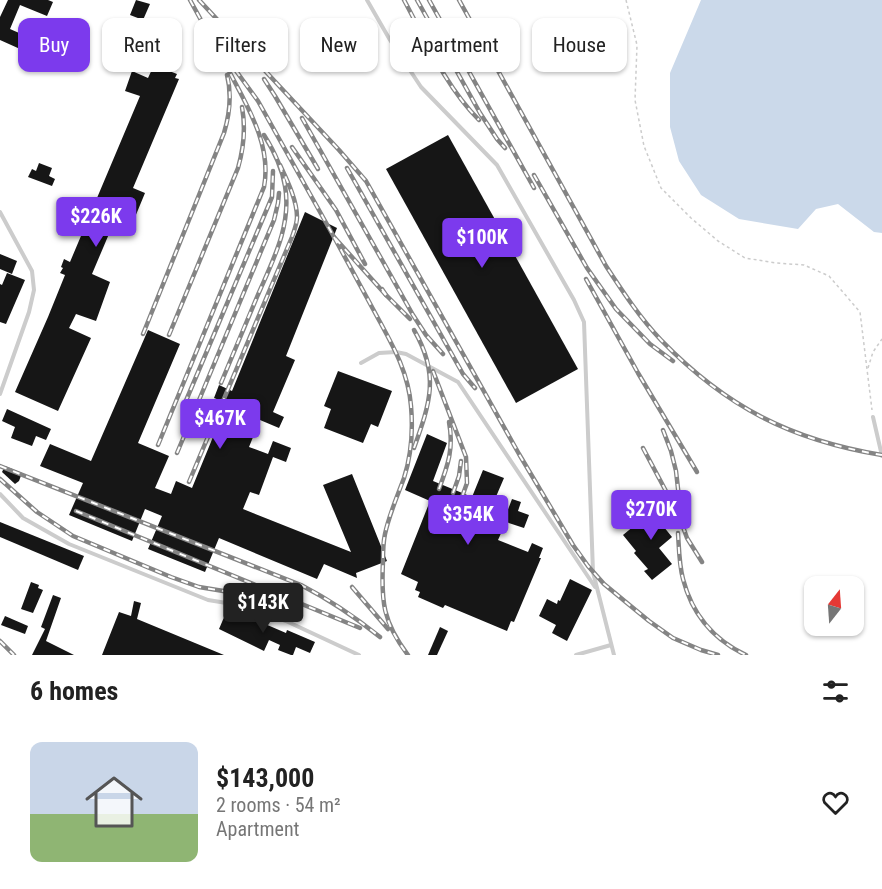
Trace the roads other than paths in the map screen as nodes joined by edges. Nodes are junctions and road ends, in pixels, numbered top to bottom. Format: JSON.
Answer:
{"nodes":[{"id":1,"x":367,"y":0,"type":"edge"},
{"id":2,"x":0,"y":212,"type":"edge"},
{"id":3,"x":361,"y":363,"type":"dead end"},
{"id":4,"x":0,"y":394,"type":"edge"},
{"id":5,"x":873,"y":417,"type":"road end"},
{"id":6,"x":882,"y":456,"type":"edge"},
{"id":7,"x":0,"y":494,"type":"edge"},
{"id":8,"x":597,"y":590,"type":"junction"},
{"id":9,"x":611,"y":645,"type":"junction"},
{"id":10,"x":359,"y":655,"type":"edge"},
{"id":11,"x":576,"y":655,"type":"edge"},
{"id":12,"x":614,"y":655,"type":"edge"}],
"edges":[{"from":1,"to":8,"type":"lane"},
{"from":2,"to":4,"type":"lane"},
{"from":3,"to":8,"type":"lane"},
{"from":5,"to":6,"type":"lane"},
{"from":7,"to":10,"type":"lane"},
{"from":8,"to":9,"type":"lane"},
{"from":9,"to":11,"type":"lane"},
{"from":9,"to":12,"type":"lane"}]}
